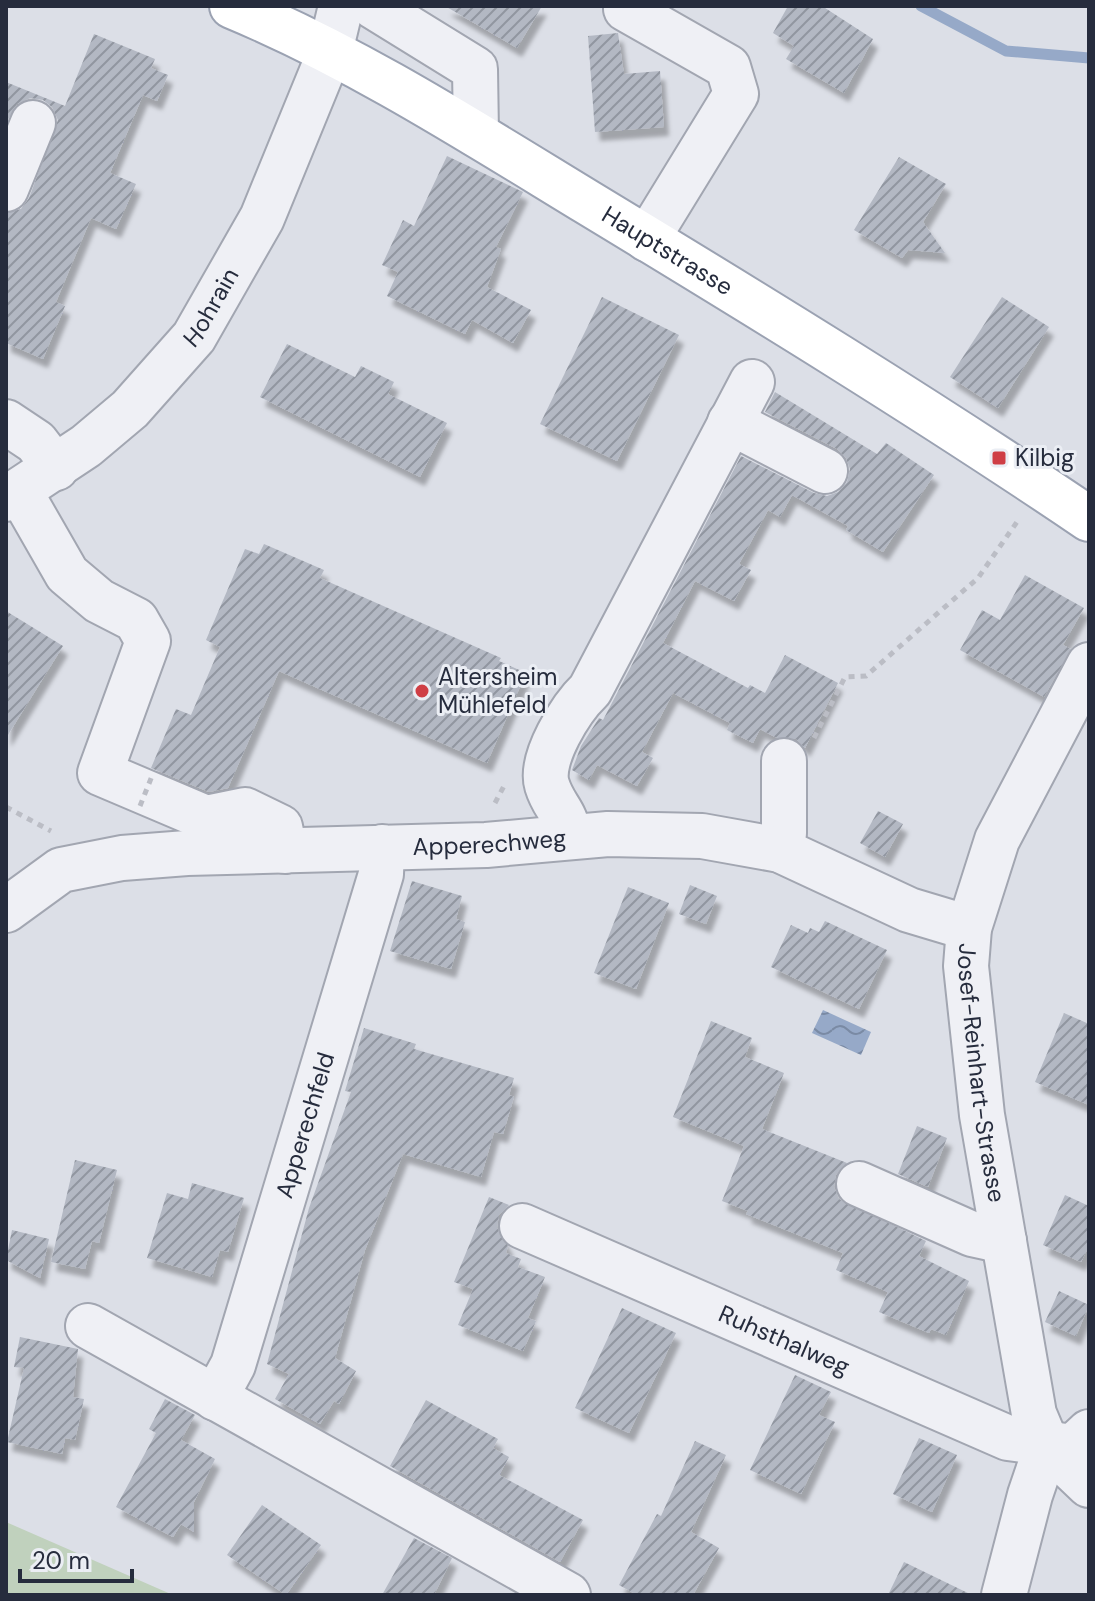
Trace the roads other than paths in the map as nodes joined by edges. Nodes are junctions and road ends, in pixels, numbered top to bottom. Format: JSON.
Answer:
{"nodes":[{"id":1,"x":232,"y":6,"type":"edge"},
{"id":2,"x":341,"y":6,"type":"edge"},
{"id":3,"x":373,"y":6,"type":"edge"},
{"id":4,"x":626,"y":9,"type":"dead end"},
{"id":5,"x":330,"y":52,"type":"junction"},
{"id":6,"x":33,"y":123,"type":"dead end"},
{"id":7,"x":476,"y":134,"type":"junction"},
{"id":8,"x":6,"y":189,"type":"edge"},
{"id":9,"x":647,"y":239,"type":"junction"},
{"id":10,"x":752,"y":382,"type":"dead end"},
{"id":11,"x":6,"y":422,"type":"edge"},
{"id":12,"x":730,"y":422,"type":"junction"},
{"id":13,"x":825,"y":471,"type":"dead end"},
{"id":14,"x":27,"y":486,"type":"edge"},
{"id":15,"x":1089,"y":519,"type":"edge"},
{"id":16,"x":1089,"y":665,"type":"edge"},
{"id":17,"x":784,"y":761,"type":"road end"},
{"id":18,"x":569,"y":837,"type":"junction"},
{"id":19,"x":382,"y":847,"type":"junction"},
{"id":20,"x":780,"y":850,"type":"junction"},
{"id":21,"x":285,"y":851,"type":"junction"},
{"id":22,"x":6,"y":910,"type":"edge"},
{"id":23,"x":969,"y":928,"type":"junction"},
{"id":24,"x":859,"y":1184,"type":"dead end"},
{"id":25,"x":522,"y":1226,"type":"dead end"},
{"id":26,"x":1004,"y":1241,"type":"junction"},
{"id":27,"x":88,"y":1326,"type":"dead end"},
{"id":28,"x":215,"y":1398,"type":"junction"},
{"id":29,"x":1089,"y":1432,"type":"edge"},
{"id":30,"x":1047,"y":1445,"type":"junction"},
{"id":31,"x":1089,"y":1485,"type":"edge"},
{"id":32,"x":568,"y":1595,"type":"edge"},
{"id":33,"x":1004,"y":1595,"type":"edge"}],
"edges":[{"from":1,"to":5,"type":"main road","name":"Hauptstrasse"},
{"from":2,"to":5,"type":"street","name":"Hohrain"},
{"from":3,"to":7,"type":"street"},
{"from":4,"to":9,"type":"street"},
{"from":5,"to":7,"type":"main road","name":"Hauptstrasse"},
{"from":5,"to":14,"type":"street","name":"Hohrain"},
{"from":6,"to":8,"type":"street"},
{"from":7,"to":9,"type":"main road","name":"Hauptstrasse"},
{"from":9,"to":15,"type":"main road","name":"Hauptstrasse"},
{"from":10,"to":12,"type":"street"},
{"from":11,"to":14,"type":"street"},
{"from":12,"to":13,"type":"street"},
{"from":12,"to":18,"type":"street"},
{"from":14,"to":21,"type":"street"},
{"from":16,"to":23,"type":"street","name":"Josef-Reinhart-Strasse"},
{"from":17,"to":20,"type":"street"},
{"from":18,"to":19,"type":"street","name":"Apperechweg"},
{"from":18,"to":20,"type":"street","name":"Apperechweg"},
{"from":19,"to":21,"type":"street","name":"Apperechweg"},
{"from":19,"to":28,"type":"street","name":"Apperechfeld"},
{"from":20,"to":23,"type":"street","name":"Apperechweg"},
{"from":21,"to":22,"type":"street","name":"Apperechweg"},
{"from":23,"to":26,"type":"street","name":"Josef-Reinhart-Strasse"},
{"from":24,"to":26,"type":"street"},
{"from":25,"to":30,"type":"street","name":"Ruhsthalweg"},
{"from":26,"to":30,"type":"street","name":"Josef-Reinhart-Strasse"},
{"from":27,"to":28,"type":"street"},
{"from":28,"to":32,"type":"street"},
{"from":29,"to":30,"type":"street"},
{"from":30,"to":31,"type":"street","name":"Josef-Reinhart-Strasse"},
{"from":30,"to":33,"type":"street"}]}
